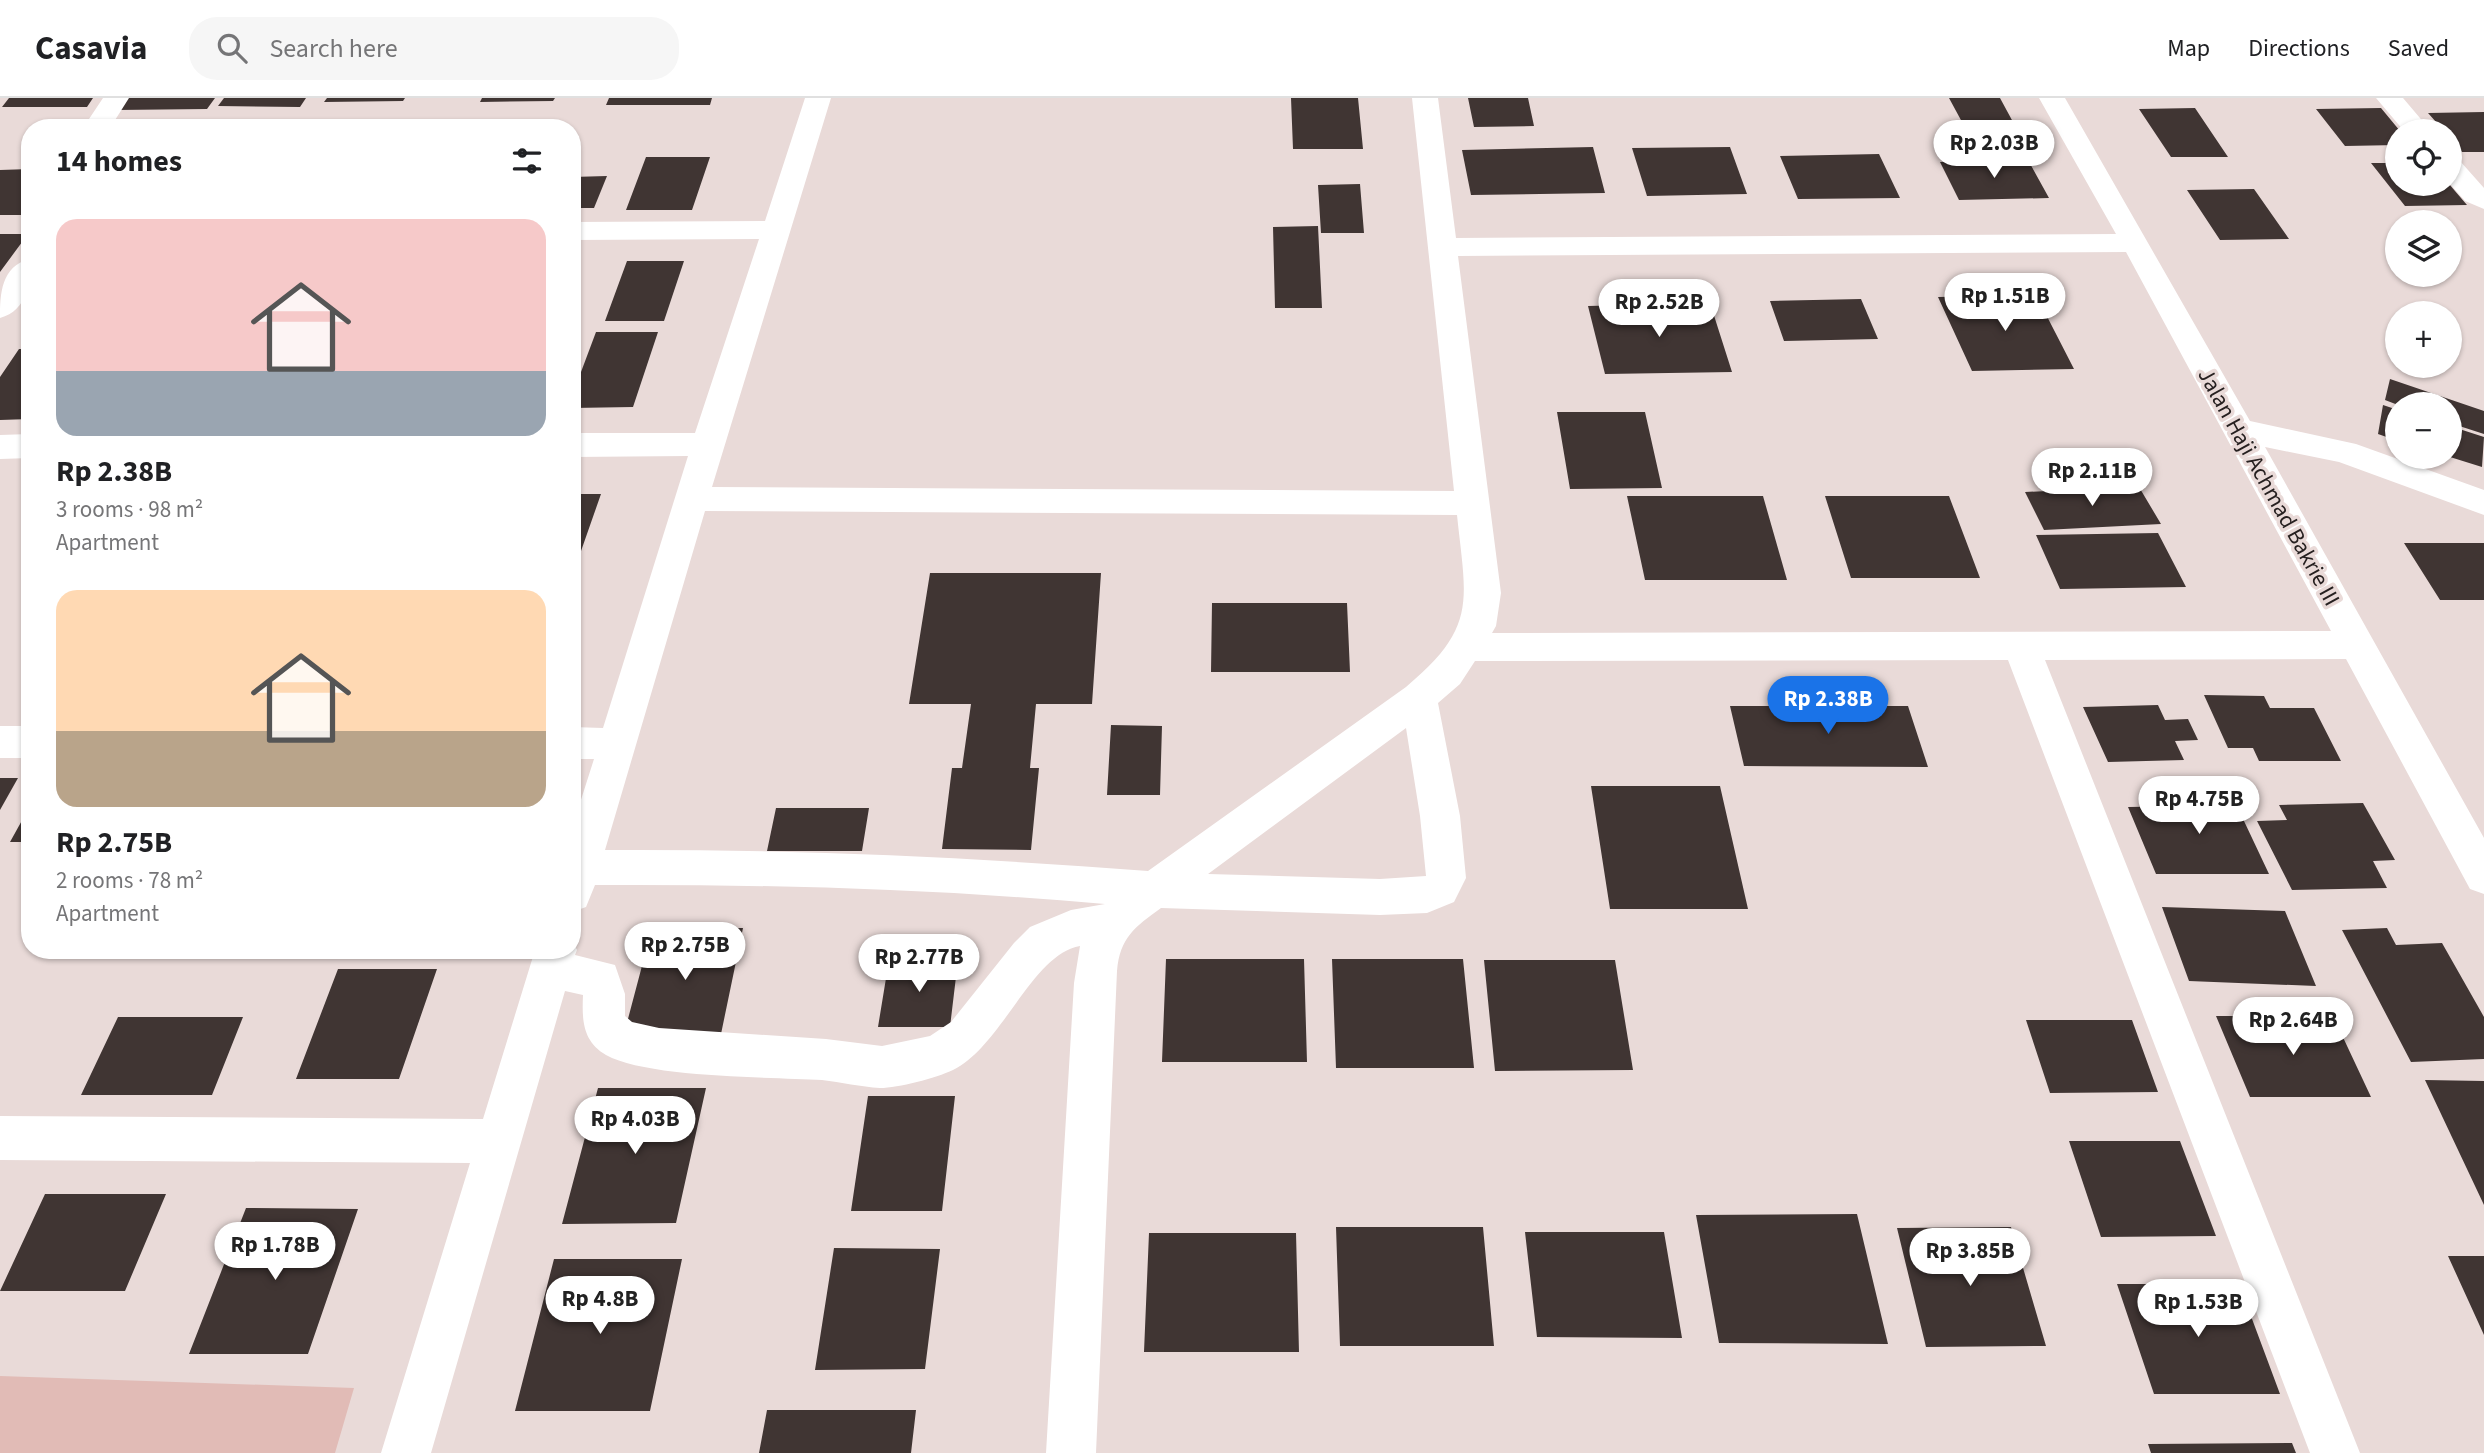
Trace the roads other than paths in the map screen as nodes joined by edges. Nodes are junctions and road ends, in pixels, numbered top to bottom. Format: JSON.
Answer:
{"nodes":[{"id":1,"x":116,"y":98,"type":"edge"},
{"id":2,"x":818,"y":98,"type":"edge"},
{"id":3,"x":1425,"y":98,"type":"edge"},
{"id":4,"x":2052,"y":98,"type":"edge"},
{"id":5,"x":2389,"y":98,"type":"edge"},
{"id":6,"x":102,"y":119,"type":"edge"},
{"id":7,"x":2407,"y":119,"type":"edge"},
{"id":8,"x":2462,"y":180,"type":"edge"},
{"id":9,"x":2484,"y":200,"type":"edge"},
{"id":10,"x":581,"y":230,"type":"edge"},
{"id":11,"x":778,"y":230,"type":"junction"},
{"id":12,"x":2136,"y":243,"type":"junction"},
{"id":13,"x":1443,"y":247,"type":"junction"},
{"id":14,"x":21,"y":280,"type":"edge"},
{"id":15,"x":0,"y":308,"type":"edge"},
{"id":16,"x":2239,"y":430,"type":"junction"},
{"id":17,"x":581,"y":444,"type":"edge"},
{"id":18,"x":708,"y":444,"type":"junction"},
{"id":19,"x":21,"y":446,"type":"edge"},
{"id":20,"x":0,"y":447,"type":"edge"},
{"id":21,"x":692,"y":499,"type":"junction"},
{"id":22,"x":1474,"y":503,"type":"junction"},
{"id":23,"x":2484,"y":503,"type":"edge"},
{"id":24,"x":2355,"y":645,"type":"junction"},
{"id":25,"x":2021,"y":646,"type":"junction"},
{"id":26,"x":1465,"y":647,"type":"junction"},
{"id":27,"x":1419,"y":698,"type":"junction"},
{"id":28,"x":0,"y":742,"type":"edge"},
{"id":29,"x":21,"y":742,"type":"edge"},
{"id":30,"x":581,"y":743,"type":"edge"},
{"id":31,"x":618,"y":744,"type":"junction"},
{"id":32,"x":581,"y":865,"type":"edge"},
{"id":33,"x":2484,"y":876,"type":"edge"},
{"id":34,"x":581,"y":881,"type":"edge"},
{"id":35,"x":1156,"y":890,"type":"junction"},
{"id":36,"x":1113,"y":922,"type":"junction"},
{"id":37,"x":553,"y":960,"type":"edge"},
{"id":38,"x":0,"y":1138,"type":"edge"},
{"id":39,"x":501,"y":1141,"type":"junction"},
{"id":40,"x":406,"y":1453,"type":"edge"},
{"id":41,"x":1071,"y":1453,"type":"edge"},
{"id":42,"x":2335,"y":1453,"type":"edge"}],
"edges":[{"from":1,"to":6,"type":"street"},
{"from":2,"to":11,"type":"street"},
{"from":3,"to":13,"type":"street"},
{"from":4,"to":12,"type":"street","name":"Jalan Haji Achmad Bakrie III"},
{"from":5,"to":7,"type":"street"},
{"from":8,"to":9,"type":"street"},
{"from":10,"to":11,"type":"street"},
{"from":11,"to":18,"type":"street"},
{"from":12,"to":13,"type":"street"},
{"from":12,"to":16,"type":"street","name":"Jalan Haji Achmad Bakrie III"},
{"from":13,"to":22,"type":"street"},
{"from":14,"to":15,"type":"street"},
{"from":16,"to":23,"type":"street"},
{"from":16,"to":24,"type":"street","name":"Jalan Haji Achmad Bakrie III"},
{"from":17,"to":18,"type":"street"},
{"from":18,"to":21,"type":"street"},
{"from":19,"to":20,"type":"street"},
{"from":21,"to":22,"type":"street"},
{"from":21,"to":31,"type":"street"},
{"from":22,"to":26,"type":"street"},
{"from":24,"to":25,"type":"street"},
{"from":24,"to":33,"type":"street","name":"Jalan Haji Achmad Bakrie III"},
{"from":25,"to":26,"type":"street"},
{"from":25,"to":42,"type":"street"},
{"from":26,"to":27,"type":"street"},
{"from":27,"to":35,"type":"street"},
{"from":27,"to":35,"type":"street"},
{"from":28,"to":29,"type":"street"},
{"from":30,"to":31,"type":"street"},
{"from":31,"to":32,"type":"street"},
{"from":34,"to":35,"type":"street"},
{"from":35,"to":36,"type":"street"},
{"from":36,"to":37,"type":"street"},
{"from":36,"to":41,"type":"street"},
{"from":37,"to":39,"type":"street"},
{"from":38,"to":39,"type":"street"},
{"from":39,"to":40,"type":"street"}]}
